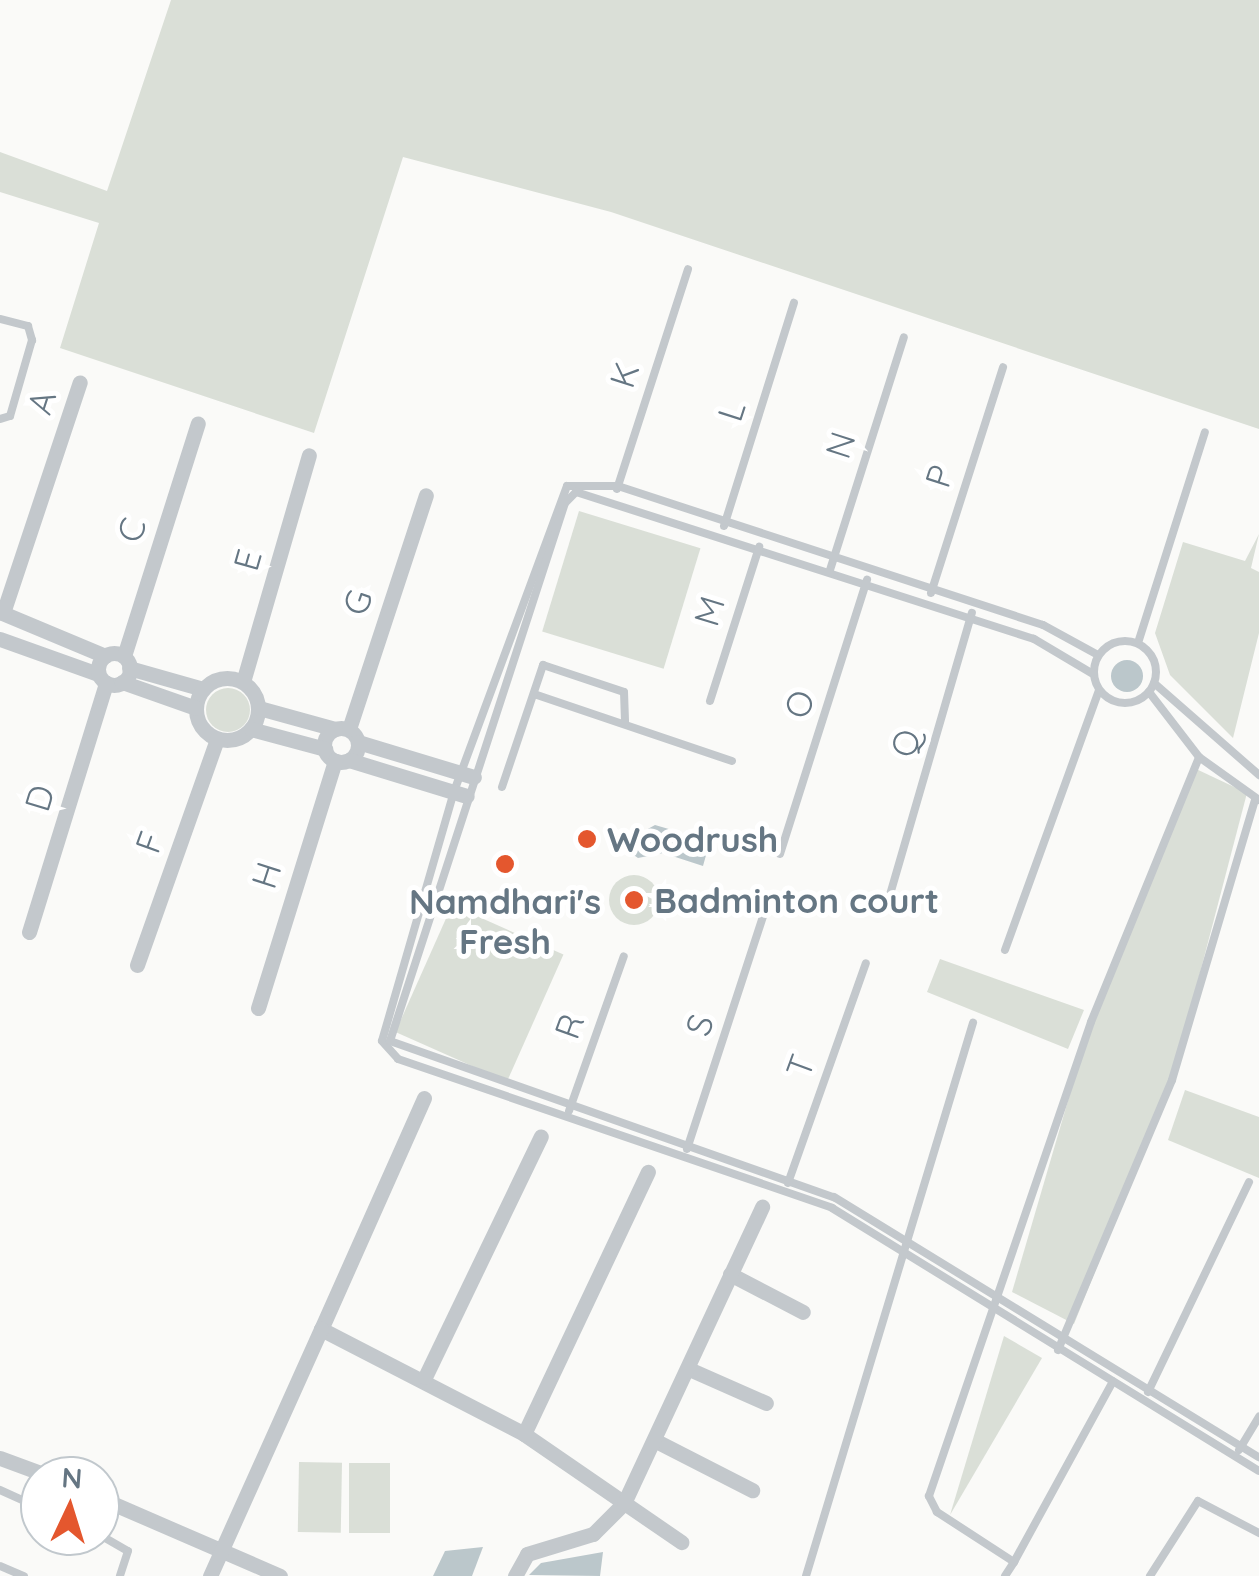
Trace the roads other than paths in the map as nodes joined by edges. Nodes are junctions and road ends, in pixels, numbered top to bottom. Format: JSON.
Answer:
{"nodes":[{"id":1,"x":688,"y":269,"type":"dead end"},
{"id":2,"x":794,"y":304,"type":"dead end"},
{"id":3,"x":0,"y":320,"type":"edge"},
{"id":4,"x":904,"y":338,"type":"dead end"},
{"id":5,"x":1003,"y":367,"type":"dead end"},
{"id":6,"x":80,"y":382,"type":"dead end"},
{"id":7,"x":0,"y":419,"type":"edge"},
{"id":8,"x":198,"y":423,"type":"dead end"},
{"id":9,"x":1205,"y":432,"type":"dead end"},
{"id":10,"x":309,"y":455,"type":"dead end"},
{"id":11,"x":618,"y":486,"type":"junction"},
{"id":12,"x":426,"y":495,"type":"dead end"},
{"id":13,"x":614,"y":498,"type":"junction"},
{"id":14,"x":724,"y":524,"type":"junction"},
{"id":15,"x":723,"y":535,"type":"junction"},
{"id":16,"x":764,"y":538,"type":"junction"},
{"id":17,"x":758,"y":548,"type":"junction"},
{"id":18,"x":833,"y":555,"type":"junction"},
{"id":19,"x":830,"y":570,"type":"junction"},
{"id":20,"x":869,"y":570,"type":"junction"},
{"id":21,"x":866,"y":582,"type":"junction"},
{"id":22,"x":932,"y":590,"type":"junction"},
{"id":23,"x":928,"y":602,"type":"junction"},
{"id":24,"x":976,"y":604,"type":"junction"},
{"id":25,"x":4,"y":615,"type":"edge"},
{"id":26,"x":970,"y":618,"type":"junction"},
{"id":27,"x":0,"y":639,"type":"edge"},
{"id":28,"x":1138,"y":643,"type":"junction"},
{"id":29,"x":1098,"y":654,"type":"junction"},
{"id":30,"x":116,"y":673,"type":"junction"},
{"id":31,"x":1093,"y":674,"type":"junction"},
{"id":32,"x":243,"y":682,"type":"junction"},
{"id":33,"x":1154,"y":683,"type":"junction"},
{"id":34,"x":204,"y":689,"type":"junction"},
{"id":35,"x":1100,"y":692,"type":"junction"},
{"id":36,"x":1149,"y":692,"type":"junction"},
{"id":37,"x":534,"y":694,"type":"junction"},
{"id":38,"x":710,"y":702,"type":"dead end"},
{"id":39,"x":196,"y":708,"type":"junction"},
{"id":40,"x":258,"y":708,"type":"junction"},
{"id":41,"x":625,"y":722,"type":"junction"},
{"id":42,"x":251,"y":729,"type":"junction"},
{"id":43,"x":347,"y":733,"type":"junction"},
{"id":44,"x":218,"y":738,"type":"junction"},
{"id":45,"x":336,"y":757,"type":"junction"},
{"id":46,"x":1199,"y":757,"type":"junction"},
{"id":47,"x":732,"y":761,"type":"dead end"},
{"id":48,"x":1259,"y":774,"type":"edge"},
{"id":49,"x":464,"y":783,"type":"junction"},
{"id":50,"x":502,"y":787,"type":"dead end"},
{"id":51,"x":1257,"y":800,"type":"edge"},
{"id":52,"x":780,"y":854,"type":"dead end"},
{"id":53,"x":888,"y":898,"type":"dead end"},
{"id":54,"x":764,"y":913,"type":"dead end"},
{"id":55,"x":29,"y":932,"type":"dead end"},
{"id":56,"x":1005,"y":950,"type":"dead end"},
{"id":57,"x":624,"y":956,"type":"dead end"},
{"id":58,"x":866,"y":963,"type":"dead end"},
{"id":59,"x":137,"y":965,"type":"dead end"},
{"id":60,"x":258,"y":1008,"type":"dead end"},
{"id":61,"x":973,"y":1023,"type":"dead end"},
{"id":62,"x":424,"y":1098,"type":"dead end"},
{"id":63,"x":569,"y":1111,"type":"junction"},
{"id":64,"x":541,"y":1136,"type":"dead end"},
{"id":65,"x":687,"y":1150,"type":"junction"},
{"id":66,"x":648,"y":1172,"type":"dead end"},
{"id":67,"x":1248,"y":1182,"type":"dead end"},
{"id":68,"x":788,"y":1184,"type":"junction"},
{"id":69,"x":762,"y":1207,"type":"dead end"},
{"id":70,"x":902,"y":1238,"type":"junction"},
{"id":71,"x":898,"y":1249,"type":"junction"},
{"id":72,"x":730,"y":1274,"type":"junction"},
{"id":73,"x":997,"y":1298,"type":"junction"},
{"id":74,"x":802,"y":1312,"type":"dead end"},
{"id":75,"x":994,"y":1312,"type":"junction"},
{"id":76,"x":321,"y":1330,"type":"junction"},
{"id":77,"x":1066,"y":1338,"type":"junction"},
{"id":78,"x":1058,"y":1350,"type":"junction"},
{"id":79,"x":689,"y":1369,"type":"junction"},
{"id":80,"x":425,"y":1377,"type":"junction"},
{"id":81,"x":1113,"y":1381,"type":"junction"},
{"id":82,"x":1145,"y":1396,"type":"junction"},
{"id":83,"x":766,"y":1404,"type":"dead end"},
{"id":84,"x":1259,"y":1416,"type":"edge"},
{"id":85,"x":524,"y":1434,"type":"junction"},
{"id":86,"x":658,"y":1442,"type":"junction"},
{"id":87,"x":0,"y":1446,"type":"edge"},
{"id":88,"x":1241,"y":1448,"type":"junction"},
{"id":89,"x":1259,"y":1457,"type":"edge"},
{"id":90,"x":1234,"y":1458,"type":"junction"},
{"id":91,"x":8,"y":1460,"type":"edge"},
{"id":92,"x":1259,"y":1471,"type":"edge"},
{"id":93,"x":752,"y":1490,"type":"dead end"},
{"id":94,"x":624,"y":1503,"type":"junction"},
{"id":95,"x":120,"y":1507,"type":"edge"},
{"id":96,"x":1259,"y":1532,"type":"edge"},
{"id":97,"x":681,"y":1542,"type":"dead end"},
{"id":98,"x":120,"y":1546,"type":"edge"},
{"id":99,"x":221,"y":1551,"type":"junction"},
{"id":100,"x":1014,"y":1562,"type":"junction"},
{"id":101,"x":0,"y":1566,"type":"edge"},
{"id":102,"x":24,"y":1576,"type":"edge"},
{"id":103,"x":120,"y":1576,"type":"edge"},
{"id":104,"x":210,"y":1576,"type":"edge"},
{"id":105,"x":280,"y":1576,"type":"edge"},
{"id":106,"x":515,"y":1576,"type":"edge"},
{"id":107,"x":806,"y":1576,"type":"edge"},
{"id":108,"x":1005,"y":1576,"type":"edge"},
{"id":109,"x":1150,"y":1576,"type":"edge"}],
"edges":[{"from":1,"to":11,"type":"lane","name":"K"},
{"from":2,"to":14,"type":"lane","name":"L"},
{"from":3,"to":7,"type":"lane"},
{"from":4,"to":18,"type":"lane","name":"N"},
{"from":5,"to":22,"type":"lane","name":"P"},
{"from":6,"to":25,"type":"street","name":"A"},
{"from":8,"to":30,"type":"street","name":"C"},
{"from":9,"to":28,"type":"lane"},
{"from":10,"to":32,"type":"street","name":"E"},
{"from":11,"to":13,"type":"lane","name":"K"},
{"from":11,"to":14,"type":"lane"},
{"from":11,"to":49,"type":"lane"},
{"from":12,"to":43,"type":"street","name":"G"},
{"from":13,"to":15,"type":"lane"},
{"from":13,"to":49,"type":"lane"},
{"from":14,"to":15,"type":"lane","name":"L"},
{"from":14,"to":16,"type":"lane"},
{"from":15,"to":17,"type":"lane"},
{"from":16,"to":17,"type":"lane","name":"M"},
{"from":16,"to":18,"type":"lane"},
{"from":17,"to":19,"type":"lane"},
{"from":17,"to":38,"type":"lane","name":"M"},
{"from":18,"to":19,"type":"lane","name":"N"},
{"from":18,"to":20,"type":"lane"},
{"from":19,"to":21,"type":"lane"},
{"from":20,"to":21,"type":"lane","name":"O"},
{"from":20,"to":22,"type":"lane"},
{"from":21,"to":23,"type":"lane"},
{"from":21,"to":52,"type":"lane","name":"O"},
{"from":22,"to":23,"type":"lane","name":"P"},
{"from":22,"to":24,"type":"lane"},
{"from":23,"to":26,"type":"lane"},
{"from":24,"to":26,"type":"lane","name":"Q"},
{"from":24,"to":29,"type":"lane"},
{"from":25,"to":27,"type":"street","name":"A"},
{"from":25,"to":30,"type":"street"},
{"from":26,"to":31,"type":"lane"},
{"from":26,"to":53,"type":"lane","name":"Q"},
{"from":27,"to":30,"type":"street"},
{"from":28,"to":29,"type":"lane"},
{"from":28,"to":33,"type":"lane"},
{"from":29,"to":31,"type":"lane"},
{"from":30,"to":34,"type":"street"},
{"from":30,"to":39,"type":"street"},
{"from":30,"to":55,"type":"street","name":"D"},
{"from":31,"to":35,"type":"lane"},
{"from":32,"to":34,"type":"street"},
{"from":32,"to":40,"type":"street"},
{"from":33,"to":36,"type":"lane"},
{"from":33,"to":48,"type":"lane"},
{"from":34,"to":39,"type":"street"},
{"from":35,"to":36,"type":"lane"},
{"from":35,"to":56,"type":"lane"},
{"from":36,"to":46,"type":"lane"},
{"from":37,"to":41,"type":"lane"},
{"from":37,"to":41,"type":"lane"},
{"from":37,"to":50,"type":"lane"},
{"from":39,"to":44,"type":"street"},
{"from":40,"to":42,"type":"street"},
{"from":40,"to":43,"type":"street"},
{"from":41,"to":47,"type":"lane"},
{"from":42,"to":44,"type":"street"},
{"from":42,"to":45,"type":"street"},
{"from":43,"to":45,"type":"street"},
{"from":43,"to":45,"type":"street"},
{"from":43,"to":49,"type":"street"},
{"from":44,"to":59,"type":"street","name":"F"},
{"from":45,"to":49,"type":"street"},
{"from":45,"to":60,"type":"street","name":"H"},
{"from":46,"to":51,"type":"lane"},
{"from":46,"to":73,"type":"lane"},
{"from":49,"to":63,"type":"lane"},
{"from":49,"to":63,"type":"lane"},
{"from":51,"to":77,"type":"lane"},
{"from":54,"to":65,"type":"lane","name":"S"},
{"from":57,"to":63,"type":"lane","name":"R"},
{"from":58,"to":68,"type":"lane","name":"T"},
{"from":61,"to":70,"type":"lane"},
{"from":62,"to":76,"type":"street"},
{"from":63,"to":65,"type":"lane"},
{"from":64,"to":80,"type":"street"},
{"from":65,"to":68,"type":"lane"},
{"from":66,"to":85,"type":"street"},
{"from":67,"to":82,"type":"lane"},
{"from":68,"to":70,"type":"lane"},
{"from":68,"to":71,"type":"lane"},
{"from":69,"to":72,"type":"street"},
{"from":70,"to":71,"type":"lane"},
{"from":70,"to":73,"type":"lane"},
{"from":71,"to":75,"type":"lane"},
{"from":71,"to":107,"type":"lane"},
{"from":72,"to":74,"type":"street"},
{"from":72,"to":79,"type":"street"},
{"from":73,"to":75,"type":"lane"},
{"from":73,"to":77,"type":"lane"},
{"from":75,"to":78,"type":"lane"},
{"from":75,"to":100,"type":"lane"},
{"from":76,"to":80,"type":"street"},
{"from":76,"to":99,"type":"street"},
{"from":77,"to":78,"type":"lane"},
{"from":77,"to":82,"type":"lane"},
{"from":78,"to":81,"type":"lane"},
{"from":79,"to":83,"type":"street"},
{"from":79,"to":86,"type":"street"},
{"from":80,"to":85,"type":"street"},
{"from":81,"to":82,"type":"lane"},
{"from":81,"to":100,"type":"lane"},
{"from":82,"to":88,"type":"lane"},
{"from":82,"to":90,"type":"lane"},
{"from":84,"to":88,"type":"lane"},
{"from":85,"to":94,"type":"street"},
{"from":86,"to":93,"type":"street"},
{"from":86,"to":94,"type":"street"},
{"from":87,"to":91,"type":"street"},
{"from":88,"to":89,"type":"lane"},
{"from":88,"to":90,"type":"lane"},
{"from":90,"to":92,"type":"lane"},
{"from":94,"to":97,"type":"street"},
{"from":94,"to":106,"type":"street"},
{"from":95,"to":99,"type":"street"},
{"from":96,"to":109,"type":"lane"},
{"from":98,"to":103,"type":"lane"},
{"from":99,"to":104,"type":"street"},
{"from":99,"to":105,"type":"street"},
{"from":100,"to":108,"type":"lane"},
{"from":101,"to":102,"type":"lane"}]}
